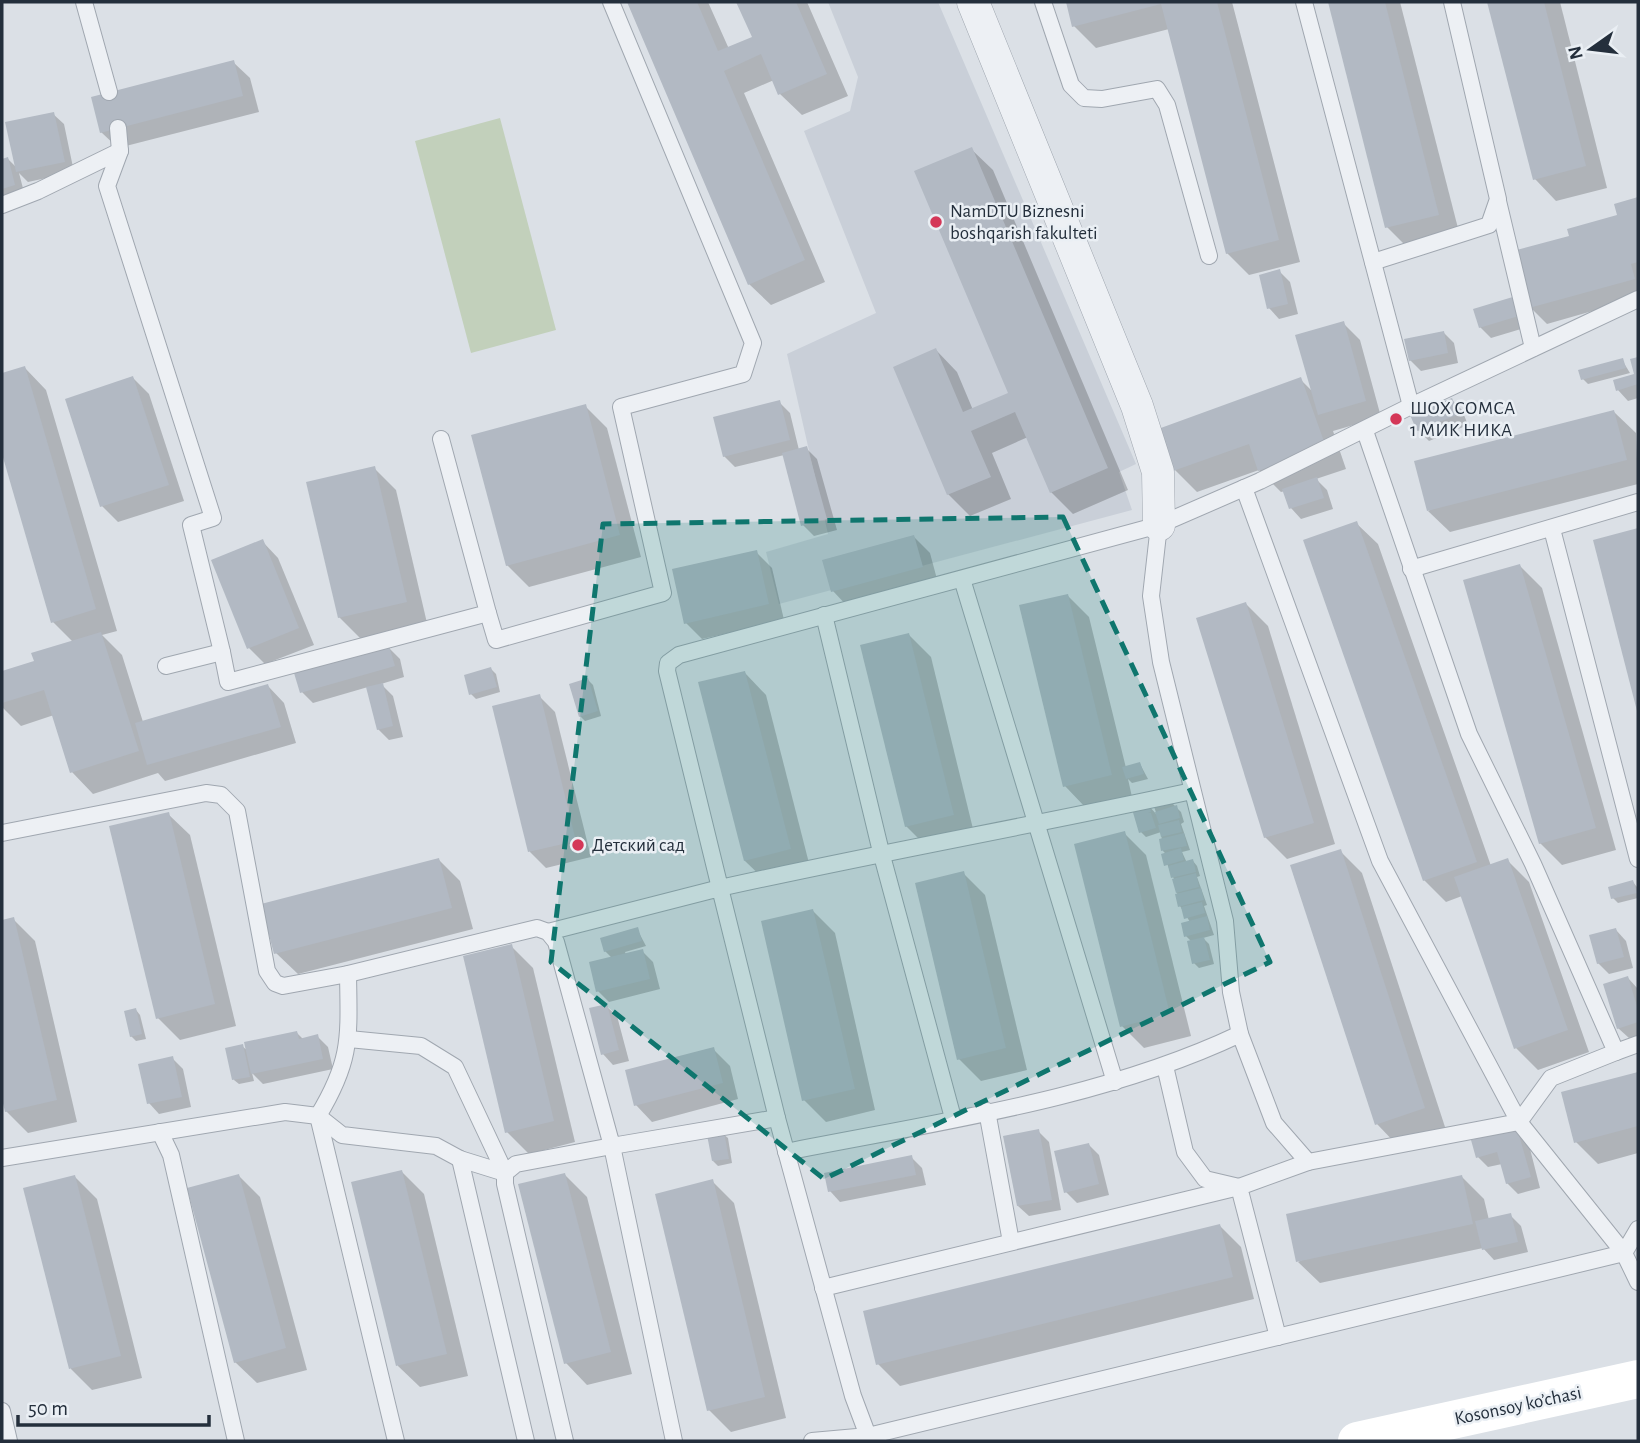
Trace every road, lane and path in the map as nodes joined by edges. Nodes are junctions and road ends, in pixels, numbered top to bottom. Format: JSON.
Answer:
{"nodes":[{"id":1,"x":84,"y":2,"type":"edge"},
{"id":2,"x":611,"y":2,"type":"edge"},
{"id":3,"x":972,"y":2,"type":"edge"},
{"id":4,"x":1043,"y":2,"type":"edge"},
{"id":5,"x":1304,"y":2,"type":"edge"},
{"id":6,"x":1452,"y":2,"type":"edge"},
{"id":7,"x":109,"y":92,"type":"dead end"},
{"id":8,"x":118,"y":128,"type":"dead end"},
{"id":9,"x":120,"y":151,"type":"junction"},
{"id":10,"x":1497,"y":199,"type":"junction"},
{"id":11,"x":2,"y":205,"type":"edge"},
{"id":12,"x":1209,"y":256,"type":"dead end"},
{"id":13,"x":1373,"y":262,"type":"junction"},
{"id":14,"x":1638,"y":299,"type":"edge"},
{"id":15,"x":1533,"y":348,"type":"junction"},
{"id":16,"x":1411,"y":406,"type":"junction"},
{"id":17,"x":1365,"y":431,"type":"junction"},
{"id":18,"x":442,"y":439,"type":"dead end"},
{"id":19,"x":1244,"y":488,"type":"junction"},
{"id":20,"x":1638,"y":502,"type":"edge"},
{"id":21,"x":1159,"y":524,"type":"junction"},
{"id":22,"x":1552,"y":529,"type":"junction"},
{"id":23,"x":1411,"y":569,"type":"junction"},
{"id":24,"x":962,"y":579,"type":"junction"},
{"id":25,"x":488,"y":612,"type":"junction"},
{"id":26,"x":824,"y":615,"type":"junction"},
{"id":27,"x":222,"y":652,"type":"junction"},
{"id":28,"x":166,"y":666,"type":"dead end"},
{"id":29,"x":1192,"y":791,"type":"junction"},
{"id":30,"x":1035,"y":825,"type":"junction"},
{"id":31,"x":2,"y":833,"type":"edge"},
{"id":32,"x":881,"y":852,"type":"junction"},
{"id":33,"x":1638,"y":859,"type":"edge"},
{"id":34,"x":720,"y":888,"type":"junction"},
{"id":35,"x":548,"y":932,"type":"junction"},
{"id":36,"x":348,"y":974,"type":"junction"},
{"id":37,"x":1240,"y":1034,"type":"junction"},
{"id":38,"x":349,"y":1039,"type":"junction"},
{"id":39,"x":1638,"y":1044,"type":"edge"},
{"id":40,"x":1616,"y":1052,"type":"junction"},
{"id":41,"x":1165,"y":1066,"type":"junction"},
{"id":42,"x":1115,"y":1082,"type":"junction"},
{"id":43,"x":987,"y":1111,"type":"junction"},
{"id":44,"x":318,"y":1116,"type":"junction"},
{"id":45,"x":778,"y":1118,"type":"junction"},
{"id":46,"x":954,"y":1118,"type":"junction"},
{"id":47,"x":1519,"y":1122,"type":"junction"},
{"id":48,"x":160,"y":1132,"type":"junction"},
{"id":49,"x":611,"y":1146,"type":"junction"},
{"id":50,"x":786,"y":1152,"type":"junction"},
{"id":51,"x":2,"y":1158,"type":"edge"},
{"id":52,"x":460,"y":1159,"type":"junction"},
{"id":53,"x":1308,"y":1162,"type":"junction"},
{"id":54,"x":505,"y":1173,"type":"junction"},
{"id":55,"x":1239,"y":1186,"type":"junction"},
{"id":56,"x":1637,"y":1229,"type":"edge"},
{"id":57,"x":1011,"y":1242,"type":"junction"},
{"id":58,"x":1624,"y":1253,"type":"junction"},
{"id":59,"x":1638,"y":1283,"type":"edge"},
{"id":60,"x":824,"y":1289,"type":"junction"},
{"id":61,"x":1278,"y":1337,"type":"junction"},
{"id":62,"x":1638,"y":1379,"type":"edge"},
{"id":63,"x":2,"y":1411,"type":"edge"},
{"id":64,"x":869,"y":1438,"type":"edge"},
{"id":65,"x":9,"y":1441,"type":"edge"},
{"id":66,"x":236,"y":1441,"type":"edge"},
{"id":67,"x":396,"y":1441,"type":"edge"},
{"id":68,"x":526,"y":1441,"type":"edge"},
{"id":69,"x":565,"y":1441,"type":"edge"},
{"id":70,"x":674,"y":1441,"type":"edge"},
{"id":71,"x":812,"y":1441,"type":"edge"},
{"id":72,"x":1357,"y":1441,"type":"edge"}],
"edges":[{"from":1,"to":7,"type":"lane"},
{"from":2,"to":25,"type":"lane"},
{"from":3,"to":21,"type":"street"},
{"from":4,"to":12,"type":"lane"},
{"from":5,"to":13,"type":"lane"},
{"from":6,"to":10,"type":"lane"},
{"from":8,"to":9,"type":"lane"},
{"from":9,"to":11,"type":"lane"},
{"from":9,"to":27,"type":"lane"},
{"from":10,"to":13,"type":"lane"},
{"from":10,"to":15,"type":"lane"},
{"from":13,"to":16,"type":"lane"},
{"from":14,"to":15,"type":"lane"},
{"from":15,"to":16,"type":"lane"},
{"from":16,"to":17,"type":"lane"},
{"from":17,"to":19,"type":"lane"},
{"from":17,"to":23,"type":"lane"},
{"from":18,"to":25,"type":"lane"},
{"from":19,"to":21,"type":"lane"},
{"from":19,"to":47,"type":"lane"},
{"from":20,"to":22,"type":"lane"},
{"from":21,"to":24,"type":"lane"},
{"from":21,"to":29,"type":"lane"},
{"from":22,"to":23,"type":"lane"},
{"from":22,"to":33,"type":"lane"},
{"from":23,"to":40,"type":"lane"},
{"from":24,"to":26,"type":"lane"},
{"from":24,"to":30,"type":"lane"},
{"from":25,"to":27,"type":"lane"},
{"from":26,"to":32,"type":"lane"},
{"from":26,"to":34,"type":"lane"},
{"from":27,"to":28,"type":"lane"},
{"from":29,"to":30,"type":"lane"},
{"from":29,"to":37,"type":"lane"},
{"from":30,"to":32,"type":"lane"},
{"from":30,"to":42,"type":"lane"},
{"from":31,"to":36,"type":"lane"},
{"from":32,"to":34,"type":"lane"},
{"from":32,"to":46,"type":"lane"},
{"from":34,"to":35,"type":"lane"},
{"from":34,"to":45,"type":"lane"},
{"from":35,"to":36,"type":"lane"},
{"from":35,"to":49,"type":"lane"},
{"from":36,"to":38,"type":"lane"},
{"from":37,"to":41,"type":"lane"},
{"from":37,"to":53,"type":"lane"},
{"from":38,"to":44,"type":"lane"},
{"from":38,"to":54,"type":"lane"},
{"from":39,"to":40,"type":"lane"},
{"from":40,"to":47,"type":"lane"},
{"from":41,"to":42,"type":"lane"},
{"from":41,"to":55,"type":"lane"},
{"from":42,"to":43,"type":"lane"},
{"from":43,"to":46,"type":"lane"},
{"from":43,"to":57,"type":"lane"},
{"from":44,"to":48,"type":"lane"},
{"from":44,"to":52,"type":"lane"},
{"from":44,"to":67,"type":"lane"},
{"from":45,"to":49,"type":"lane"},
{"from":45,"to":50,"type":"lane"},
{"from":46,"to":50,"type":"lane"},
{"from":47,"to":53,"type":"lane"},
{"from":47,"to":58,"type":"lane"},
{"from":48,"to":51,"type":"lane"},
{"from":48,"to":66,"type":"lane"},
{"from":49,"to":54,"type":"lane"},
{"from":49,"to":70,"type":"lane"},
{"from":50,"to":60,"type":"lane"},
{"from":52,"to":54,"type":"lane"},
{"from":52,"to":68,"type":"lane"},
{"from":53,"to":55,"type":"lane"},
{"from":54,"to":69,"type":"lane"},
{"from":55,"to":57,"type":"lane"},
{"from":55,"to":61,"type":"lane"},
{"from":56,"to":58,"type":"lane"},
{"from":57,"to":60,"type":"lane"},
{"from":58,"to":59,"type":"lane"},
{"from":58,"to":61,"type":"lane"},
{"from":60,"to":64,"type":"lane"},
{"from":61,"to":64,"type":"lane"},
{"from":62,"to":72,"type":"main road","name":"Kosonsoy ko’chasi"},
{"from":63,"to":65,"type":"lane"},
{"from":64,"to":71,"type":"lane"}]}
